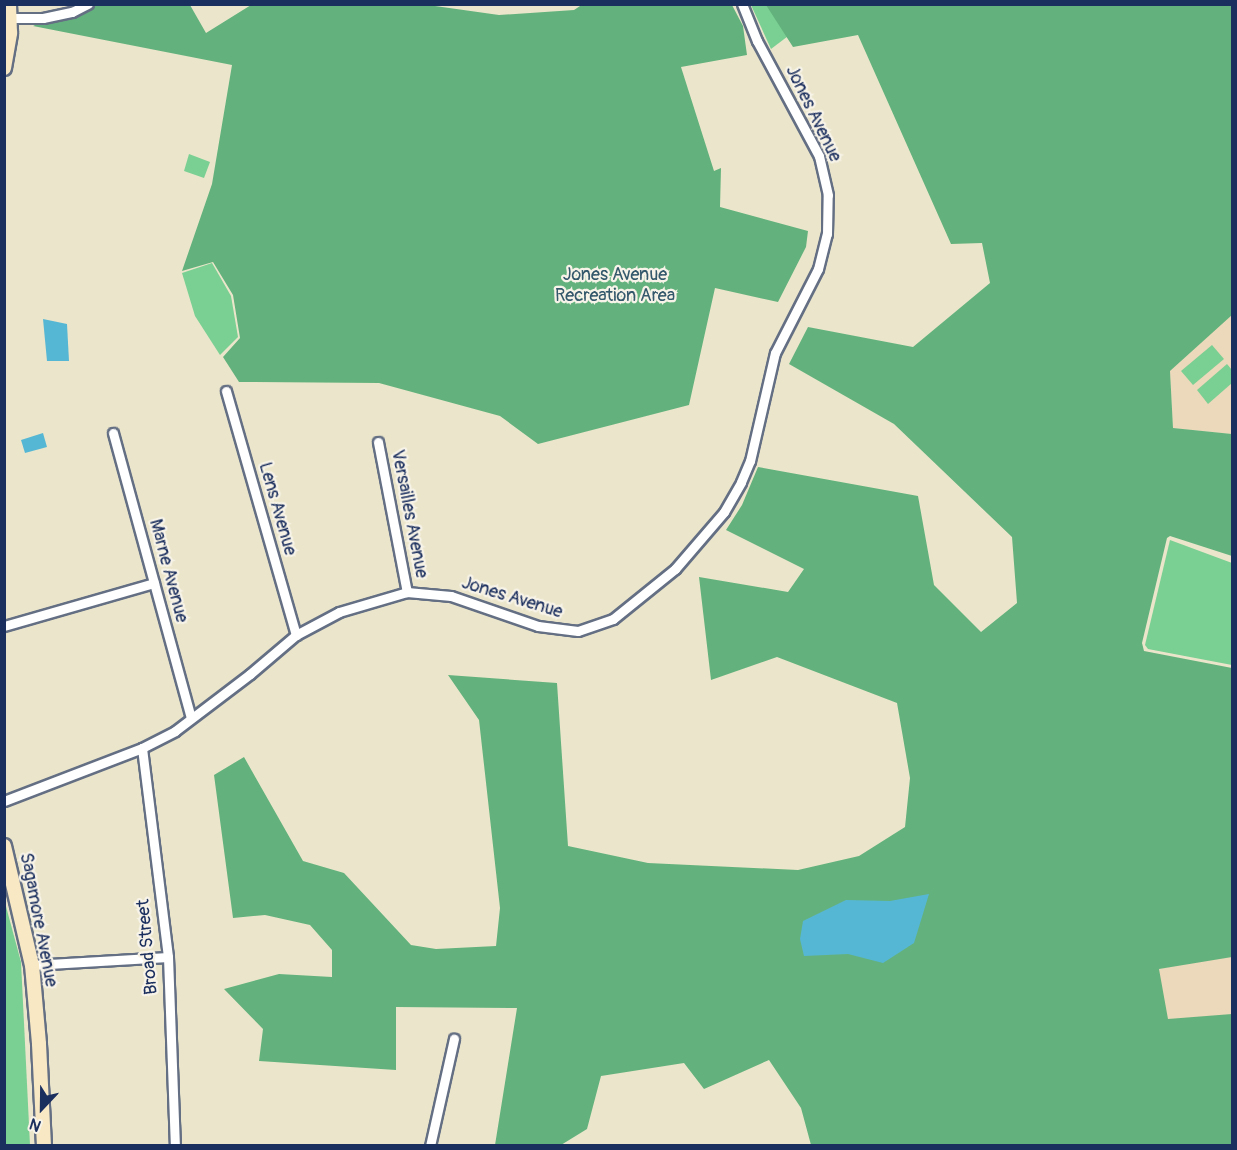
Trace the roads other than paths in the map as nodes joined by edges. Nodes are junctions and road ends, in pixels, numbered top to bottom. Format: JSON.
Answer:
{"nodes":[{"id":1,"x":88,"y":4,"type":"edge"},
{"id":2,"x":742,"y":4,"type":"edge"},
{"id":3,"x":9,"y":11,"type":"edge"},
{"id":4,"x":4,"y":68,"type":"edge"},
{"id":5,"x":226,"y":391,"type":"dead end"},
{"id":6,"x":112,"y":433,"type":"dead end"},
{"id":7,"x":378,"y":442,"type":"dead end"},
{"id":8,"x":154,"y":583,"type":"junction"},
{"id":9,"x":408,"y":592,"type":"junction"},
{"id":10,"x":4,"y":626,"type":"edge"},
{"id":11,"x":296,"y":635,"type":"junction"},
{"id":12,"x":191,"y":718,"type":"junction"},
{"id":13,"x":142,"y":748,"type":"junction"},
{"id":14,"x":4,"y":801,"type":"edge"},
{"id":15,"x":4,"y":846,"type":"edge"},
{"id":16,"x":168,"y":957,"type":"junction"},
{"id":17,"x":32,"y":965,"type":"junction"},
{"id":18,"x":454,"y":1039,"type":"dead end"},
{"id":19,"x":44,"y":1146,"type":"edge"},
{"id":20,"x":175,"y":1146,"type":"edge"},
{"id":21,"x":430,"y":1146,"type":"edge"}],
"edges":[{"from":1,"to":3,"type":"street"},
{"from":2,"to":9,"type":"street","name":"Jones Avenue"},
{"from":3,"to":4,"type":"main road"},
{"from":5,"to":11,"type":"street","name":"Lens Avenue"},
{"from":6,"to":8,"type":"street","name":"Marne Avenue"},
{"from":7,"to":9,"type":"street","name":"Versailles Avenue"},
{"from":8,"to":10,"type":"street"},
{"from":8,"to":12,"type":"street","name":"Marne Avenue"},
{"from":9,"to":11,"type":"street","name":"Jones Avenue"},
{"from":11,"to":12,"type":"street","name":"Jones Avenue"},
{"from":12,"to":13,"type":"street","name":"Jones Avenue"},
{"from":13,"to":14,"type":"street","name":"Jones Avenue"},
{"from":13,"to":16,"type":"street","name":"Broad Street"},
{"from":15,"to":17,"type":"main road","name":"Sagamore Avenue"},
{"from":16,"to":17,"type":"street"},
{"from":16,"to":20,"type":"street","name":"Broad Street"},
{"from":17,"to":19,"type":"main road","name":"Sagamore Avenue"},
{"from":18,"to":21,"type":"street"}]}
